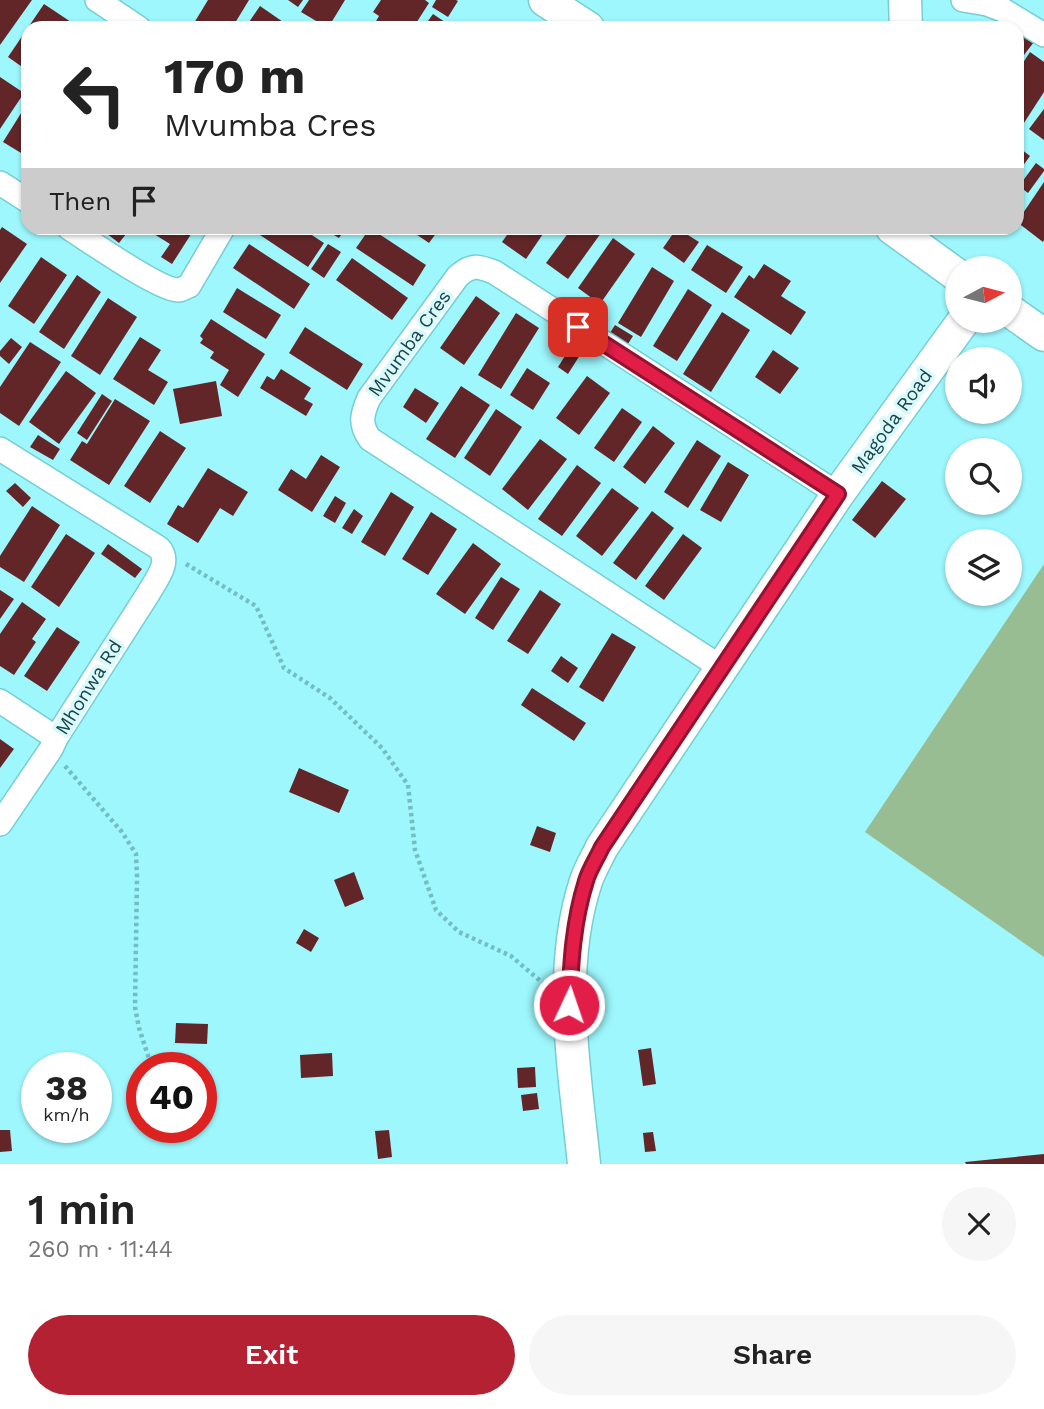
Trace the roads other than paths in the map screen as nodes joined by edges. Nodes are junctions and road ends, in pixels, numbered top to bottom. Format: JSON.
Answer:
{"nodes":[{"id":1,"x":97,"y":0,"type":"edge"},
{"id":2,"x":545,"y":0,"type":"edge"},
{"id":3,"x":905,"y":0,"type":"edge"},
{"id":4,"x":963,"y":0,"type":"edge"},
{"id":5,"x":128,"y":21,"type":"edge"},
{"id":6,"x":577,"y":21,"type":"edge"},
{"id":7,"x":906,"y":21,"type":"edge"},
{"id":8,"x":1021,"y":21,"type":"edge"},
{"id":9,"x":1024,"y":23,"type":"edge"},
{"id":10,"x":1044,"y":35,"type":"edge"},
{"id":11,"x":0,"y":183,"type":"edge"},
{"id":12,"x":21,"y":196,"type":"edge"},
{"id":13,"x":80,"y":235,"type":"edge"},
{"id":14,"x":219,"y":235,"type":"edge"},
{"id":15,"x":927,"y":240,"type":"edge"},
{"id":16,"x":945,"y":261,"type":"edge"},
{"id":17,"x":1022,"y":319,"type":"edge"},
{"id":18,"x":955,"y":333,"type":"edge"},
{"id":19,"x":1044,"y":335,"type":"edge"},
{"id":20,"x":0,"y":449,"type":"edge"},
{"id":21,"x":838,"y":494,"type":"junction"},
{"id":22,"x":722,"y":668,"type":"junction"},
{"id":23,"x":0,"y":701,"type":"edge"},
{"id":24,"x":53,"y":743,"type":"junction"},
{"id":25,"x":0,"y":824,"type":"edge"},
{"id":26,"x":584,"y":1164,"type":"edge"}],
"edges":[{"from":1,"to":5,"type":"street"},
{"from":2,"to":6,"type":"street"},
{"from":3,"to":7,"type":"street"},
{"from":4,"to":8,"type":"street"},
{"from":9,"to":10,"type":"street"},
{"from":11,"to":12,"type":"street"},
{"from":13,"to":14,"type":"street"},
{"from":15,"to":16,"type":"street"},
{"from":17,"to":19,"type":"street"},
{"from":18,"to":21,"type":"street","name":"Magoda Road"},
{"from":20,"to":24,"type":"street","name":"Mhonwa Rd"},
{"from":21,"to":22,"type":"street","name":"Magoda Road"},
{"from":21,"to":22,"type":"street","name":"Mvumba Cres"},
{"from":22,"to":26,"type":"street","name":"Magoda Road"},
{"from":23,"to":24,"type":"street"},
{"from":24,"to":25,"type":"street","name":"Mhonwa Rd"}]}
